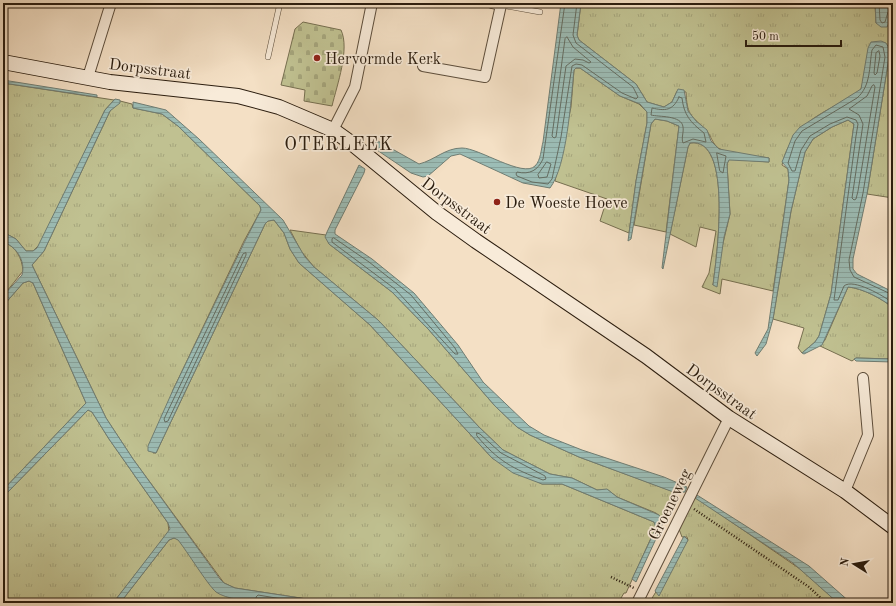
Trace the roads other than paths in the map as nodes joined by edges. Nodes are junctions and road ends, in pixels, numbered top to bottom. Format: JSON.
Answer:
{"nodes":[{"id":1,"x":111,"y":3,"type":"edge"},
{"id":2,"x":280,"y":3,"type":"edge"},
{"id":3,"x":372,"y":3,"type":"edge"},
{"id":4,"x":496,"y":4,"type":"edge"},
{"id":5,"x":540,"y":12,"type":"dead end"},
{"id":6,"x":268,"y":57,"type":"dead end"},
{"id":7,"x":3,"y":62,"type":"edge"},
{"id":8,"x":423,"y":66,"type":"dead end"},
{"id":9,"x":88,"y":77,"type":"junction"},
{"id":10,"x":333,"y":130,"type":"junction"},
{"id":11,"x":863,"y":378,"type":"dead end"},
{"id":12,"x":729,"y":418,"type":"junction"},
{"id":13,"x":844,"y":491,"type":"junction"},
{"id":14,"x":893,"y":527,"type":"edge"},
{"id":15,"x":637,"y":603,"type":"edge"}],
"edges":[{"from":1,"to":9,"type":"street"},
{"from":2,"to":6,"type":"lane"},
{"from":3,"to":10,"type":"street"},
{"from":4,"to":5,"type":"lane"},
{"from":4,"to":8,"type":"street"},
{"from":7,"to":9,"type":"street","name":"Dorpsstraat"},
{"from":9,"to":10,"type":"street","name":"Dorpsstraat"},
{"from":10,"to":12,"type":"street","name":"Dorpsstraat"},
{"from":11,"to":13,"type":"street"},
{"from":12,"to":13,"type":"street","name":"Dorpsstraat"},
{"from":12,"to":15,"type":"street","name":"Groeneweg"},
{"from":13,"to":14,"type":"street","name":"Dorpsstraat"}]}
